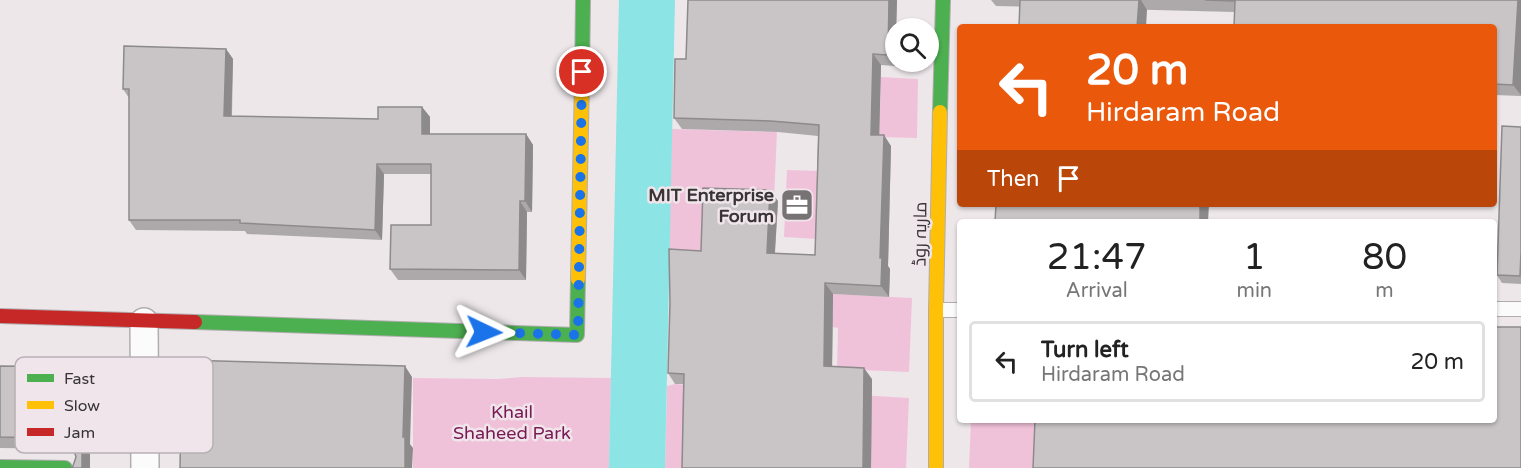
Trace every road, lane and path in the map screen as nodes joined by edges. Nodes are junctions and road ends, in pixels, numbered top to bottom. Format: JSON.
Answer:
{"nodes":[{"id":1,"x":583,"y":0,"type":"edge"},
{"id":2,"x":943,"y":0,"type":"edge"},
{"id":3,"x":1497,"y":309,"type":"edge"},
{"id":4,"x":1521,"y":309,"type":"edge"},
{"id":5,"x":936,"y":310,"type":"junction"},
{"id":6,"x":957,"y":310,"type":"edge"},
{"id":7,"x":0,"y":316,"type":"edge"},
{"id":8,"x":144,"y":322,"type":"junction"},
{"id":9,"x":144,"y":357,"type":"edge"},
{"id":10,"x":145,"y":453,"type":"edge"},
{"id":11,"x":0,"y":467,"type":"edge"},
{"id":12,"x":65,"y":468,"type":"edge"},
{"id":13,"x":145,"y":468,"type":"edge"},
{"id":14,"x":936,"y":468,"type":"edge"}],
"edges":[{"from":1,"to":8,"type":"street"},
{"from":2,"to":5,"type":"street","name":"ماریہ روڈ"},
{"from":3,"to":4,"type":"lane"},
{"from":5,"to":6,"type":"lane"},
{"from":5,"to":14,"type":"street","name":"ماریہ روڈ"},
{"from":7,"to":8,"type":"street"},
{"from":8,"to":9,"type":"street"},
{"from":10,"to":13,"type":"street"},
{"from":11,"to":12,"type":"street"}]}
